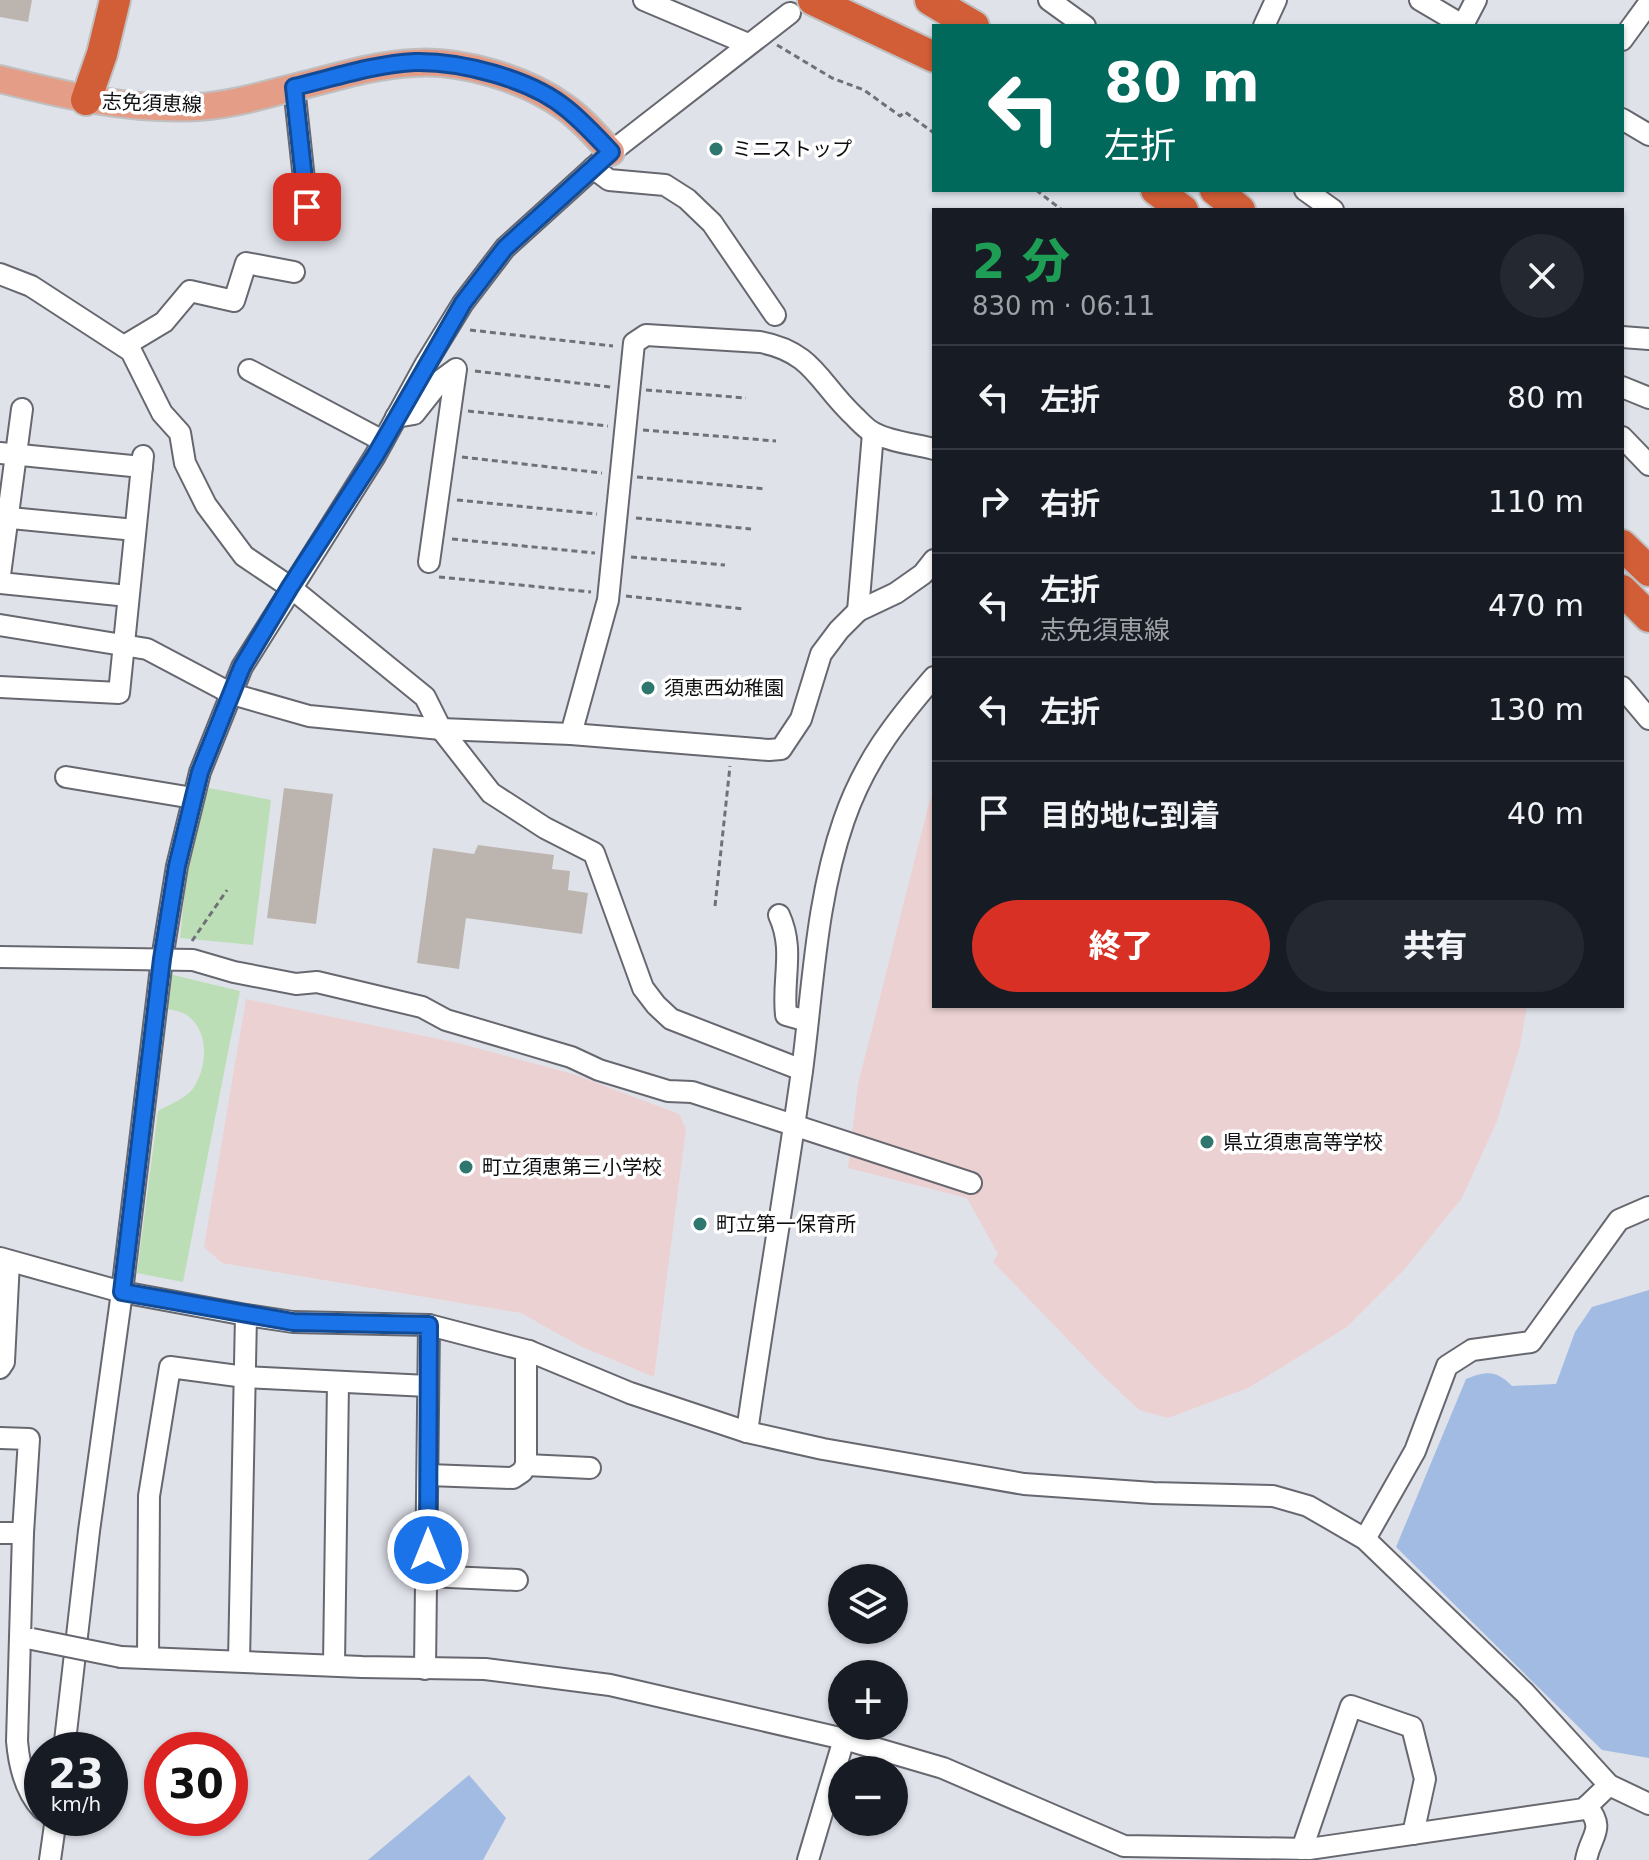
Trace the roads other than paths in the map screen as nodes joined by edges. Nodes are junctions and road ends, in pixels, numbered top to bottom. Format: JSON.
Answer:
{"nodes":[{"id":1,"x":106,"y":0,"type":"edge"},
{"id":2,"x":115,"y":0,"type":"edge"},
{"id":3,"x":644,"y":0,"type":"edge"},
{"id":4,"x":854,"y":0,"type":"edge"},
{"id":5,"x":930,"y":0,"type":"edge"},
{"id":6,"x":960,"y":0,"type":"edge"},
{"id":7,"x":1050,"y":0,"type":"edge"},
{"id":8,"x":1276,"y":0,"type":"edge"},
{"id":9,"x":1420,"y":0,"type":"edge"},
{"id":10,"x":1476,"y":0,"type":"edge"},
{"id":11,"x":1649,"y":3,"type":"edge"},
{"id":12,"x":802,"y":7,"type":"edge"},
{"id":13,"x":971,"y":24,"type":"edge"},
{"id":14,"x":993,"y":24,"type":"edge"},
{"id":15,"x":1082,"y":24,"type":"edge"},
{"id":16,"x":1265,"y":24,"type":"edge"},
{"id":17,"x":1461,"y":24,"type":"edge"},
{"id":18,"x":1465,"y":24,"type":"edge"},
{"id":19,"x":1624,"y":37,"type":"edge"},
{"id":20,"x":754,"y":39,"type":"junction"},
{"id":21,"x":932,"y":45,"type":"edge"},
{"id":22,"x":932,"y":56,"type":"edge"},
{"id":23,"x":0,"y":79,"type":"edge"},
{"id":24,"x":294,"y":87,"type":"junction"},
{"id":25,"x":86,"y":100,"type":"junction"},
{"id":26,"x":1624,"y":120,"type":"edge"},
{"id":27,"x":1649,"y":135,"type":"edge"},
{"id":28,"x":602,"y":160,"type":"junction"},
{"id":29,"x":1159,"y":192,"type":"edge"},
{"id":30,"x":1218,"y":192,"type":"edge"},
{"id":31,"x":1308,"y":192,"type":"edge"},
{"id":32,"x":307,"y":207,"type":"dead end"},
{"id":33,"x":1180,"y":208,"type":"edge"},
{"id":34,"x":1238,"y":208,"type":"edge"},
{"id":35,"x":1330,"y":208,"type":"edge"},
{"id":36,"x":294,"y":272,"type":"dead end"},
{"id":37,"x":0,"y":274,"type":"edge"},
{"id":38,"x":775,"y":315,"type":"dead end"},
{"id":39,"x":1624,"y":337,"type":"edge"},
{"id":40,"x":1649,"y":339,"type":"edge"},
{"id":41,"x":124,"y":346,"type":"junction"},
{"id":42,"x":249,"y":370,"type":"dead end"},
{"id":43,"x":1624,"y":388,"type":"edge"},
{"id":44,"x":1649,"y":398,"type":"edge"},
{"id":45,"x":22,"y":409,"type":"dead end"},
{"id":46,"x":396,"y":417,"type":"junction"},
{"id":47,"x":873,"y":433,"type":"junction"},
{"id":48,"x":1624,"y":439,"type":"edge"},
{"id":49,"x":383,"y":441,"type":"junction"},
{"id":50,"x":932,"y":448,"type":"edge"},
{"id":51,"x":8,"y":454,"type":"edge"},
{"id":52,"x":1649,"y":465,"type":"edge"},
{"id":53,"x":4,"y":517,"type":"edge"},
{"id":54,"x":135,"y":530,"type":"junction"},
{"id":55,"x":1624,"y":547,"type":"edge"},
{"id":56,"x":932,"y":563,"type":"edge"},
{"id":57,"x":430,"y":569,"type":"road end"},
{"id":58,"x":1649,"y":571,"type":"edge"},
{"id":59,"x":0,"y":575,"type":"edge"},
{"id":60,"x":0,"y":583,"type":"edge"},
{"id":61,"x":290,"y":587,"type":"junction"},
{"id":62,"x":1624,"y":592,"type":"edge"},
{"id":63,"x":128,"y":596,"type":"junction"},
{"id":64,"x":858,"y":611,"type":"junction"},
{"id":65,"x":1649,"y":617,"type":"edge"},
{"id":66,"x":0,"y":625,"type":"edge"},
{"id":67,"x":123,"y":643,"type":"junction"},
{"id":68,"x":932,"y":680,"type":"edge"},
{"id":69,"x":0,"y":687,"type":"edge"},
{"id":70,"x":1624,"y":689,"type":"edge"},
{"id":71,"x":232,"y":694,"type":"junction"},
{"id":72,"x":1649,"y":719,"type":"edge"},
{"id":73,"x":441,"y":729,"type":"junction"},
{"id":74,"x":571,"y":734,"type":"junction"},
{"id":75,"x":66,"y":777,"type":"dead end"},
{"id":76,"x":193,"y":798,"type":"junction"},
{"id":77,"x":779,"y":915,"type":"dead end"},
{"id":78,"x":0,"y":957,"type":"edge"},
{"id":79,"x":162,"y":959,"type":"junction"},
{"id":80,"x":807,"y":1021,"type":"junction"},
{"id":81,"x":802,"y":1070,"type":"junction"},
{"id":82,"x":794,"y":1123,"type":"junction"},
{"id":83,"x":971,"y":1183,"type":"dead end"},
{"id":84,"x":1649,"y":1207,"type":"edge"},
{"id":85,"x":5,"y":1260,"type":"edge"},
{"id":86,"x":122,"y":1292,"type":"junction"},
{"id":87,"x":246,"y":1315,"type":"junction"},
{"id":88,"x":429,"y":1325,"type":"junction"},
{"id":89,"x":529,"y":1351,"type":"junction"},
{"id":90,"x":0,"y":1368,"type":"edge"},
{"id":91,"x":245,"y":1377,"type":"junction"},
{"id":92,"x":338,"y":1382,"type":"junction"},
{"id":93,"x":428,"y":1386,"type":"junction"},
{"id":94,"x":747,"y":1432,"type":"junction"},
{"id":95,"x":0,"y":1438,"type":"edge"},
{"id":96,"x":526,"y":1465,"type":"junction"},
{"id":97,"x":590,"y":1468,"type":"dead end"},
{"id":98,"x":428,"y":1475,"type":"junction"},
{"id":99,"x":0,"y":1533,"type":"edge"},
{"id":100,"x":23,"y":1533,"type":"junction"},
{"id":101,"x":1365,"y":1539,"type":"junction"},
{"id":102,"x":427,"y":1576,"type":"junction"},
{"id":103,"x":517,"y":1580,"type":"dead end"},
{"id":104,"x":0,"y":1617,"type":"edge"},
{"id":105,"x":26,"y":1636,"type":"junction"},
{"id":106,"x":148,"y":1657,"type":"junction"},
{"id":107,"x":239,"y":1661,"type":"junction"},
{"id":108,"x":334,"y":1664,"type":"junction"},
{"id":109,"x":425,"y":1669,"type":"junction"},
{"id":110,"x":66,"y":1732,"type":"edge"},
{"id":111,"x":828,"y":1735,"type":"edge"},
{"id":112,"x":9,"y":1736,"type":"edge"},
{"id":113,"x":844,"y":1740,"type":"edge"},
{"id":114,"x":847,"y":1740,"type":"edge"},
{"id":115,"x":24,"y":1777,"type":"edge"},
{"id":116,"x":1609,"y":1785,"type":"junction"},
{"id":117,"x":1649,"y":1804,"type":"edge"},
{"id":118,"x":1587,"y":1806,"type":"junction"},
{"id":119,"x":1413,"y":1834,"type":"junction"},
{"id":120,"x":51,"y":1836,"type":"edge"},
{"id":121,"x":1302,"y":1849,"type":"junction"},
{"id":122,"x":50,"y":1860,"type":"edge"},
{"id":123,"x":808,"y":1860,"type":"edge"},
{"id":124,"x":1586,"y":1860,"type":"edge"}],
"edges":[{"from":1,"to":25,"type":"highway"},
{"from":2,"to":25,"type":"highway"},
{"from":3,"to":20,"type":"street"},
{"from":4,"to":21,"type":"highway"},
{"from":5,"to":13,"type":"highway"},
{"from":6,"to":14,"type":"highway"},
{"from":7,"to":15,"type":"street"},
{"from":8,"to":16,"type":"street"},
{"from":9,"to":17,"type":"street"},
{"from":10,"to":18,"type":"street"},
{"from":11,"to":19,"type":"street"},
{"from":12,"to":20,"type":"street"},
{"from":12,"to":22,"type":"highway"},
{"from":20,"to":28,"type":"street"},
{"from":23,"to":25,"type":"main road","name":"志免須恵線"},
{"from":24,"to":25,"type":"main road","name":"志免須恵線"},
{"from":24,"to":28,"type":"main road","name":"志免須恵線"},
{"from":24,"to":32,"type":"street"},
{"from":26,"to":27,"type":"street"},
{"from":28,"to":38,"type":"street"},
{"from":28,"to":46,"type":"street"},
{"from":29,"to":33,"type":"highway"},
{"from":30,"to":34,"type":"highway"},
{"from":31,"to":35,"type":"street"},
{"from":36,"to":41,"type":"street"},
{"from":37,"to":41,"type":"street"},
{"from":39,"to":40,"type":"street"},
{"from":41,"to":61,"type":"street"},
{"from":42,"to":49,"type":"street"},
{"from":43,"to":44,"type":"street"},
{"from":45,"to":51,"type":"street"},
{"from":46,"to":49,"type":"street"},
{"from":46,"to":57,"type":"street"},
{"from":47,"to":50,"type":"street"},
{"from":47,"to":64,"type":"street"},
{"from":47,"to":74,"type":"street"},
{"from":48,"to":52,"type":"street"},
{"from":49,"to":61,"type":"street"},
{"from":51,"to":53,"type":"street"},
{"from":51,"to":54,"type":"street"},
{"from":53,"to":54,"type":"street"},
{"from":53,"to":59,"type":"street"},
{"from":54,"to":63,"type":"street"},
{"from":55,"to":58,"type":"highway"},
{"from":56,"to":64,"type":"street"},
{"from":60,"to":63,"type":"street"},
{"from":61,"to":71,"type":"street"},
{"from":61,"to":73,"type":"street"},
{"from":62,"to":65,"type":"highway"},
{"from":63,"to":67,"type":"street"},
{"from":64,"to":74,"type":"street"},
{"from":66,"to":67,"type":"street"},
{"from":67,"to":69,"type":"street"},
{"from":67,"to":71,"type":"street"},
{"from":68,"to":80,"type":"street"},
{"from":70,"to":72,"type":"street"},
{"from":71,"to":73,"type":"street"},
{"from":71,"to":76,"type":"street"},
{"from":73,"to":74,"type":"street"},
{"from":73,"to":81,"type":"street"},
{"from":75,"to":76,"type":"street"},
{"from":76,"to":79,"type":"street"},
{"from":77,"to":80,"type":"street"},
{"from":78,"to":79,"type":"street"},
{"from":79,"to":82,"type":"street"},
{"from":79,"to":86,"type":"street"},
{"from":80,"to":81,"type":"street"},
{"from":81,"to":82,"type":"street"},
{"from":82,"to":83,"type":"street"},
{"from":82,"to":94,"type":"street"},
{"from":84,"to":101,"type":"street"},
{"from":85,"to":86,"type":"street"},
{"from":85,"to":90,"type":"street"},
{"from":86,"to":87,"type":"street"},
{"from":86,"to":110,"type":"street"},
{"from":87,"to":88,"type":"street"},
{"from":87,"to":91,"type":"street"},
{"from":88,"to":89,"type":"street"},
{"from":88,"to":93,"type":"street"},
{"from":89,"to":94,"type":"street"},
{"from":89,"to":96,"type":"street"},
{"from":91,"to":92,"type":"street"},
{"from":91,"to":106,"type":"street"},
{"from":91,"to":107,"type":"street"},
{"from":92,"to":93,"type":"street"},
{"from":92,"to":108,"type":"street"},
{"from":93,"to":98,"type":"street"},
{"from":94,"to":101,"type":"street"},
{"from":95,"to":100,"type":"street"},
{"from":96,"to":97,"type":"street"},
{"from":96,"to":98,"type":"street"},
{"from":98,"to":102,"type":"street"},
{"from":99,"to":100,"type":"street"},
{"from":100,"to":105,"type":"street"},
{"from":101,"to":116,"type":"street"},
{"from":102,"to":103,"type":"street"},
{"from":102,"to":109,"type":"street"},
{"from":104,"to":105,"type":"street"},
{"from":105,"to":106,"type":"street","bridge":true},
{"from":105,"to":112,"type":"street"},
{"from":106,"to":107,"type":"street"},
{"from":107,"to":108,"type":"street"},
{"from":108,"to":109,"type":"street"},
{"from":109,"to":111,"type":"street"},
{"from":112,"to":115,"type":"street"},
{"from":113,"to":123,"type":"street"},
{"from":114,"to":121,"type":"street"},
{"from":116,"to":117,"type":"street"},
{"from":116,"to":118,"type":"street"},
{"from":118,"to":119,"type":"street"},
{"from":118,"to":124,"type":"street"},
{"from":119,"to":121,"type":"street"},
{"from":119,"to":121,"type":"street"},
{"from":120,"to":122,"type":"street"}]}
